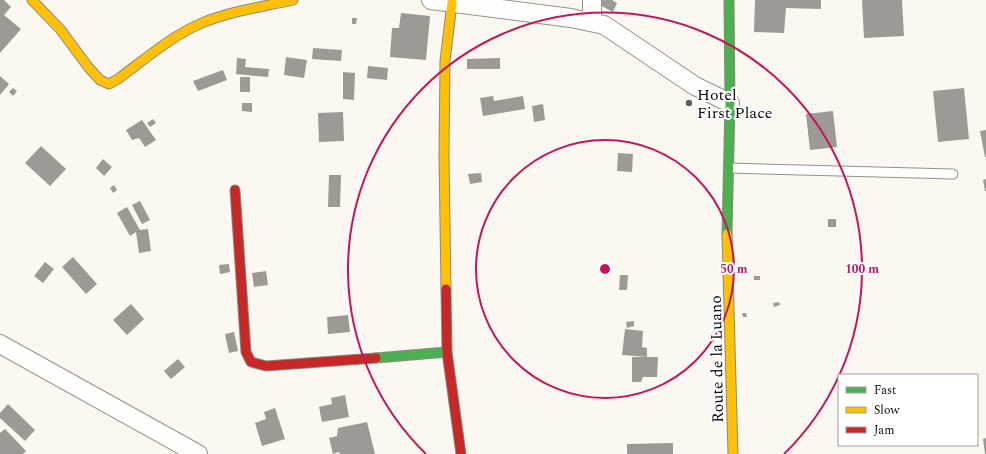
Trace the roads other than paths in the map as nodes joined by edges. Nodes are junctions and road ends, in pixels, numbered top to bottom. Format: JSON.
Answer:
{"nodes":[{"id":1,"x":32,"y":0,"type":"edge"},
{"id":2,"x":294,"y":0,"type":"edge"},
{"id":3,"x":592,"y":0,"type":"edge"},
{"id":4,"x":729,"y":0,"type":"edge"},
{"id":5,"x":441,"y":1,"type":"edge"},
{"id":6,"x":592,"y":22,"type":"junction"},
{"id":7,"x":730,"y":103,"type":"junction"},
{"id":8,"x":728,"y":168,"type":"junction"},
{"id":9,"x":953,"y":174,"type":"dead end"},
{"id":10,"x":235,"y":190,"type":"dead end"},
{"id":11,"x":0,"y":344,"type":"edge"},
{"id":12,"x":447,"y":352,"type":"junction"},
{"id":13,"x":198,"y":454,"type":"edge"},
{"id":14,"x":461,"y":454,"type":"edge"},
{"id":15,"x":733,"y":454,"type":"edge"}],
"edges":[{"from":1,"to":2,"type":"street"},
{"from":3,"to":6,"type":"street"},
{"from":4,"to":7,"type":"street","name":"Route de la Luano"},
{"from":5,"to":6,"type":"street"},
{"from":5,"to":12,"type":"street"},
{"from":6,"to":7,"type":"street"},
{"from":7,"to":8,"type":"street","name":"Route de la Luano"},
{"from":8,"to":9,"type":"lane"},
{"from":8,"to":15,"type":"street","name":"Route de la Luano"},
{"from":10,"to":12,"type":"street"},
{"from":11,"to":13,"type":"street"},
{"from":12,"to":14,"type":"street"}]}
